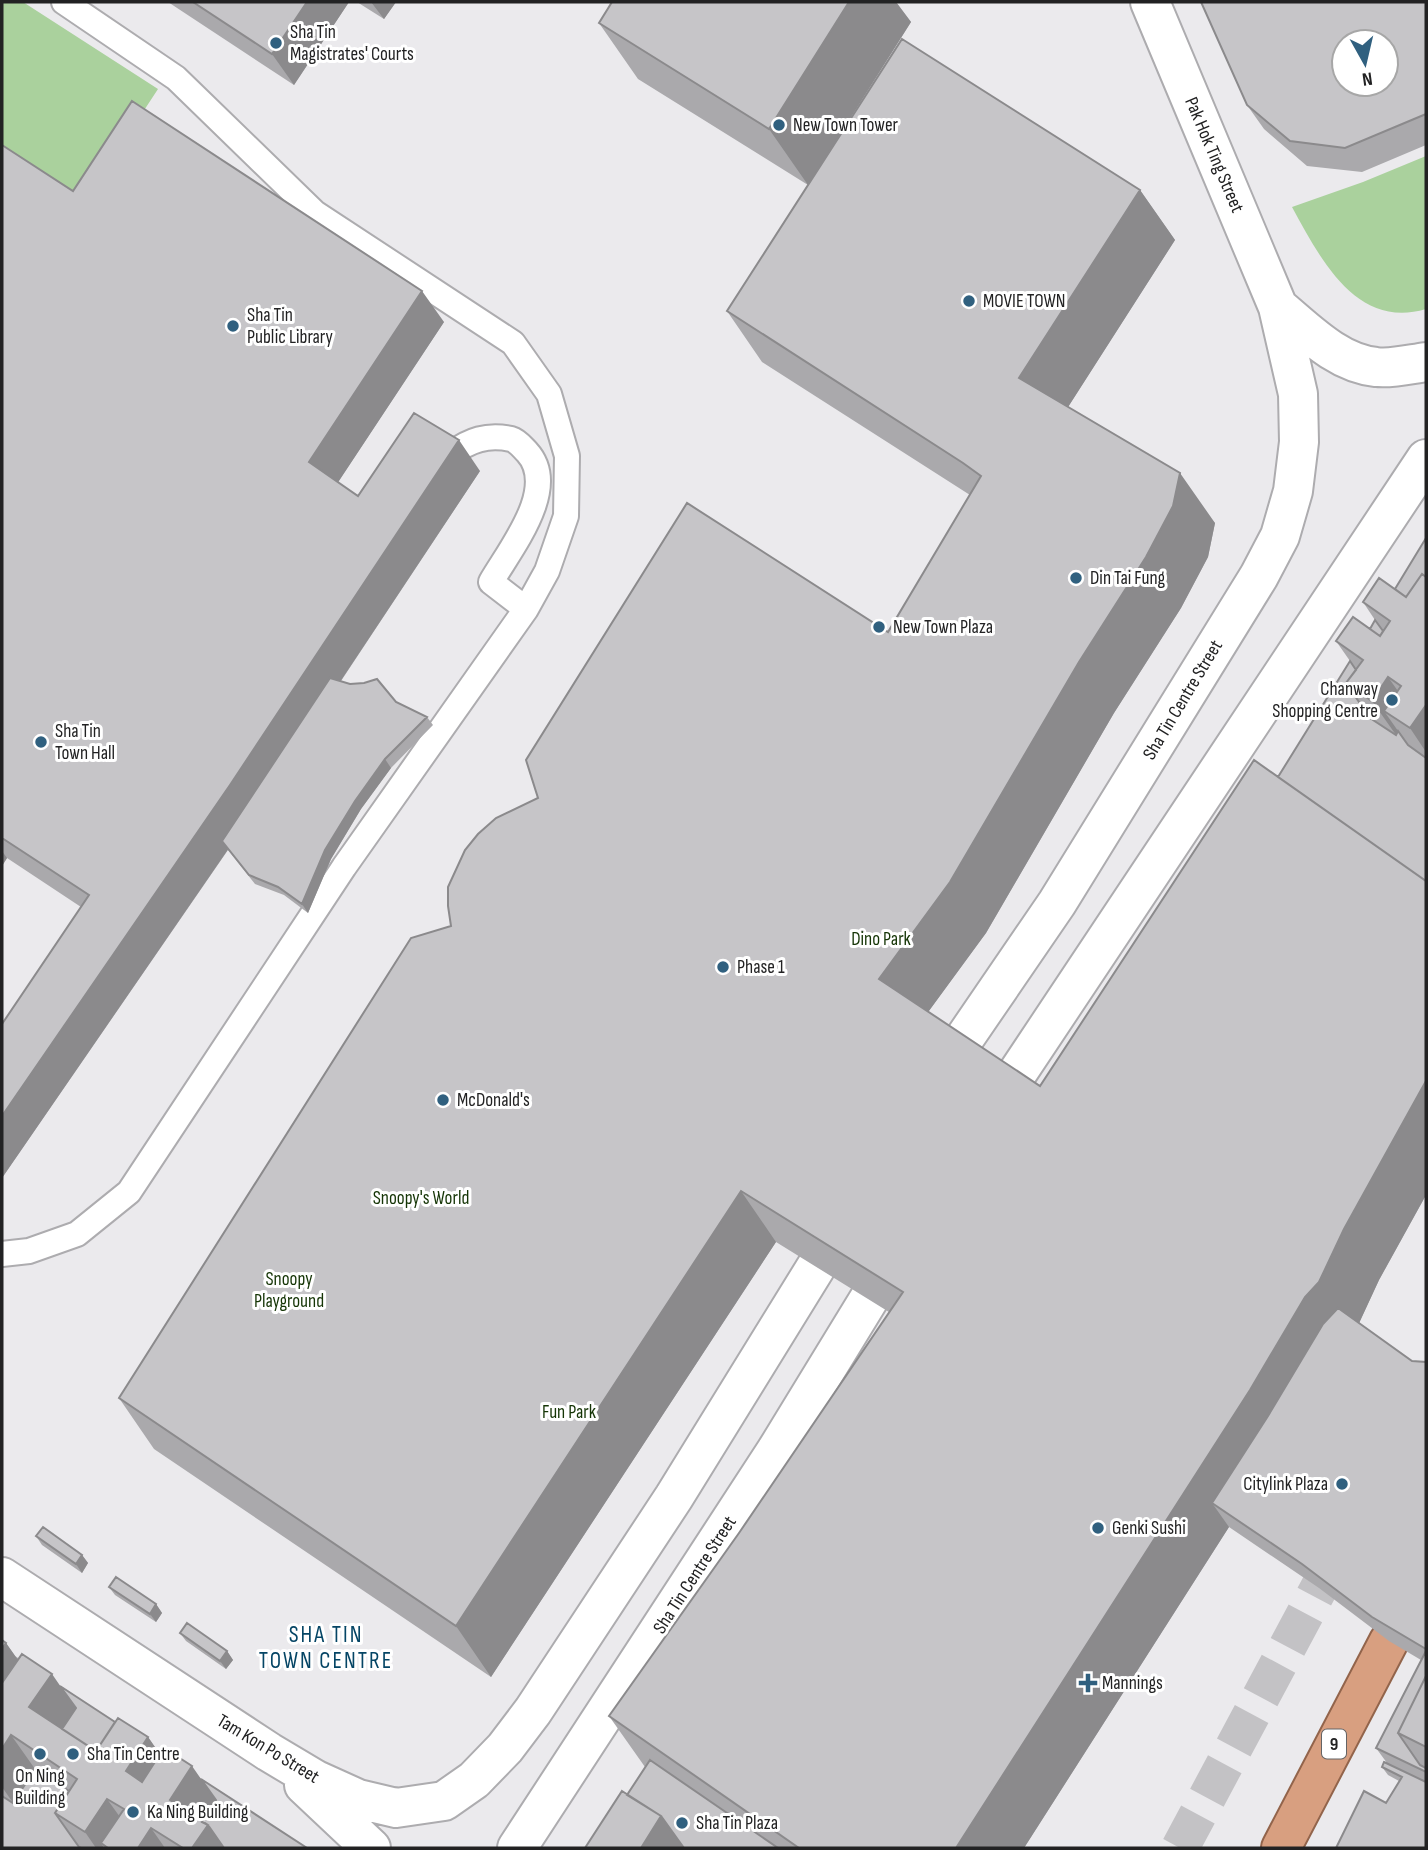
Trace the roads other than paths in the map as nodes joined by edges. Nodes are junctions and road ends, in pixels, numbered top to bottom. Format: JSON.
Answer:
{"nodes":[{"id":1,"x":64,"y":2,"type":"edge"},
{"id":2,"x":1150,"y":2,"type":"edge"},
{"id":3,"x":1278,"y":307,"type":"junction"},
{"id":4,"x":1426,"y":362,"type":"edge"},
{"id":5,"x":451,"y":454,"type":"edge"},
{"id":6,"x":1426,"y":460,"type":"edge"},
{"id":7,"x":526,"y":609,"type":"junction"},
{"id":8,"x":953,"y":1055,"type":"edge"},
{"id":9,"x":1006,"y":1090,"type":"edge"},
{"id":10,"x":2,"y":1254,"type":"edge"},
{"id":11,"x":816,"y":1267,"type":"edge"},
{"id":12,"x":869,"y":1299,"type":"edge"},
{"id":13,"x":2,"y":1577,"type":"edge"},
{"id":14,"x":1389,"y":1641,"type":"edge"},
{"id":15,"x":269,"y":1752,"type":"junction"},
{"id":16,"x":372,"y":1848,"type":"edge"},
{"id":17,"x":517,"y":1848,"type":"edge"},
{"id":18,"x":1281,"y":1848,"type":"edge"}],
"edges":[{"from":1,"to":7,"type":"street"},
{"from":2,"to":3,"type":"main road","name":"Pak Hok Ting Street"},
{"from":3,"to":4,"type":"main road"},
{"from":3,"to":8,"type":"main road","name":"Sha Tin Centre Street"},
{"from":5,"to":7,"type":"street"},
{"from":6,"to":9,"type":"main road"},
{"from":7,"to":10,"type":"street"},
{"from":11,"to":15,"type":"main road","name":"Tam Kon Po Street"},
{"from":12,"to":17,"type":"main road","name":"Sha Tin Centre Street"},
{"from":13,"to":15,"type":"main road","name":"Tam Kon Po Street"},
{"from":14,"to":18,"type":"highway","number":"9"},
{"from":15,"to":16,"type":"main road"}]}
